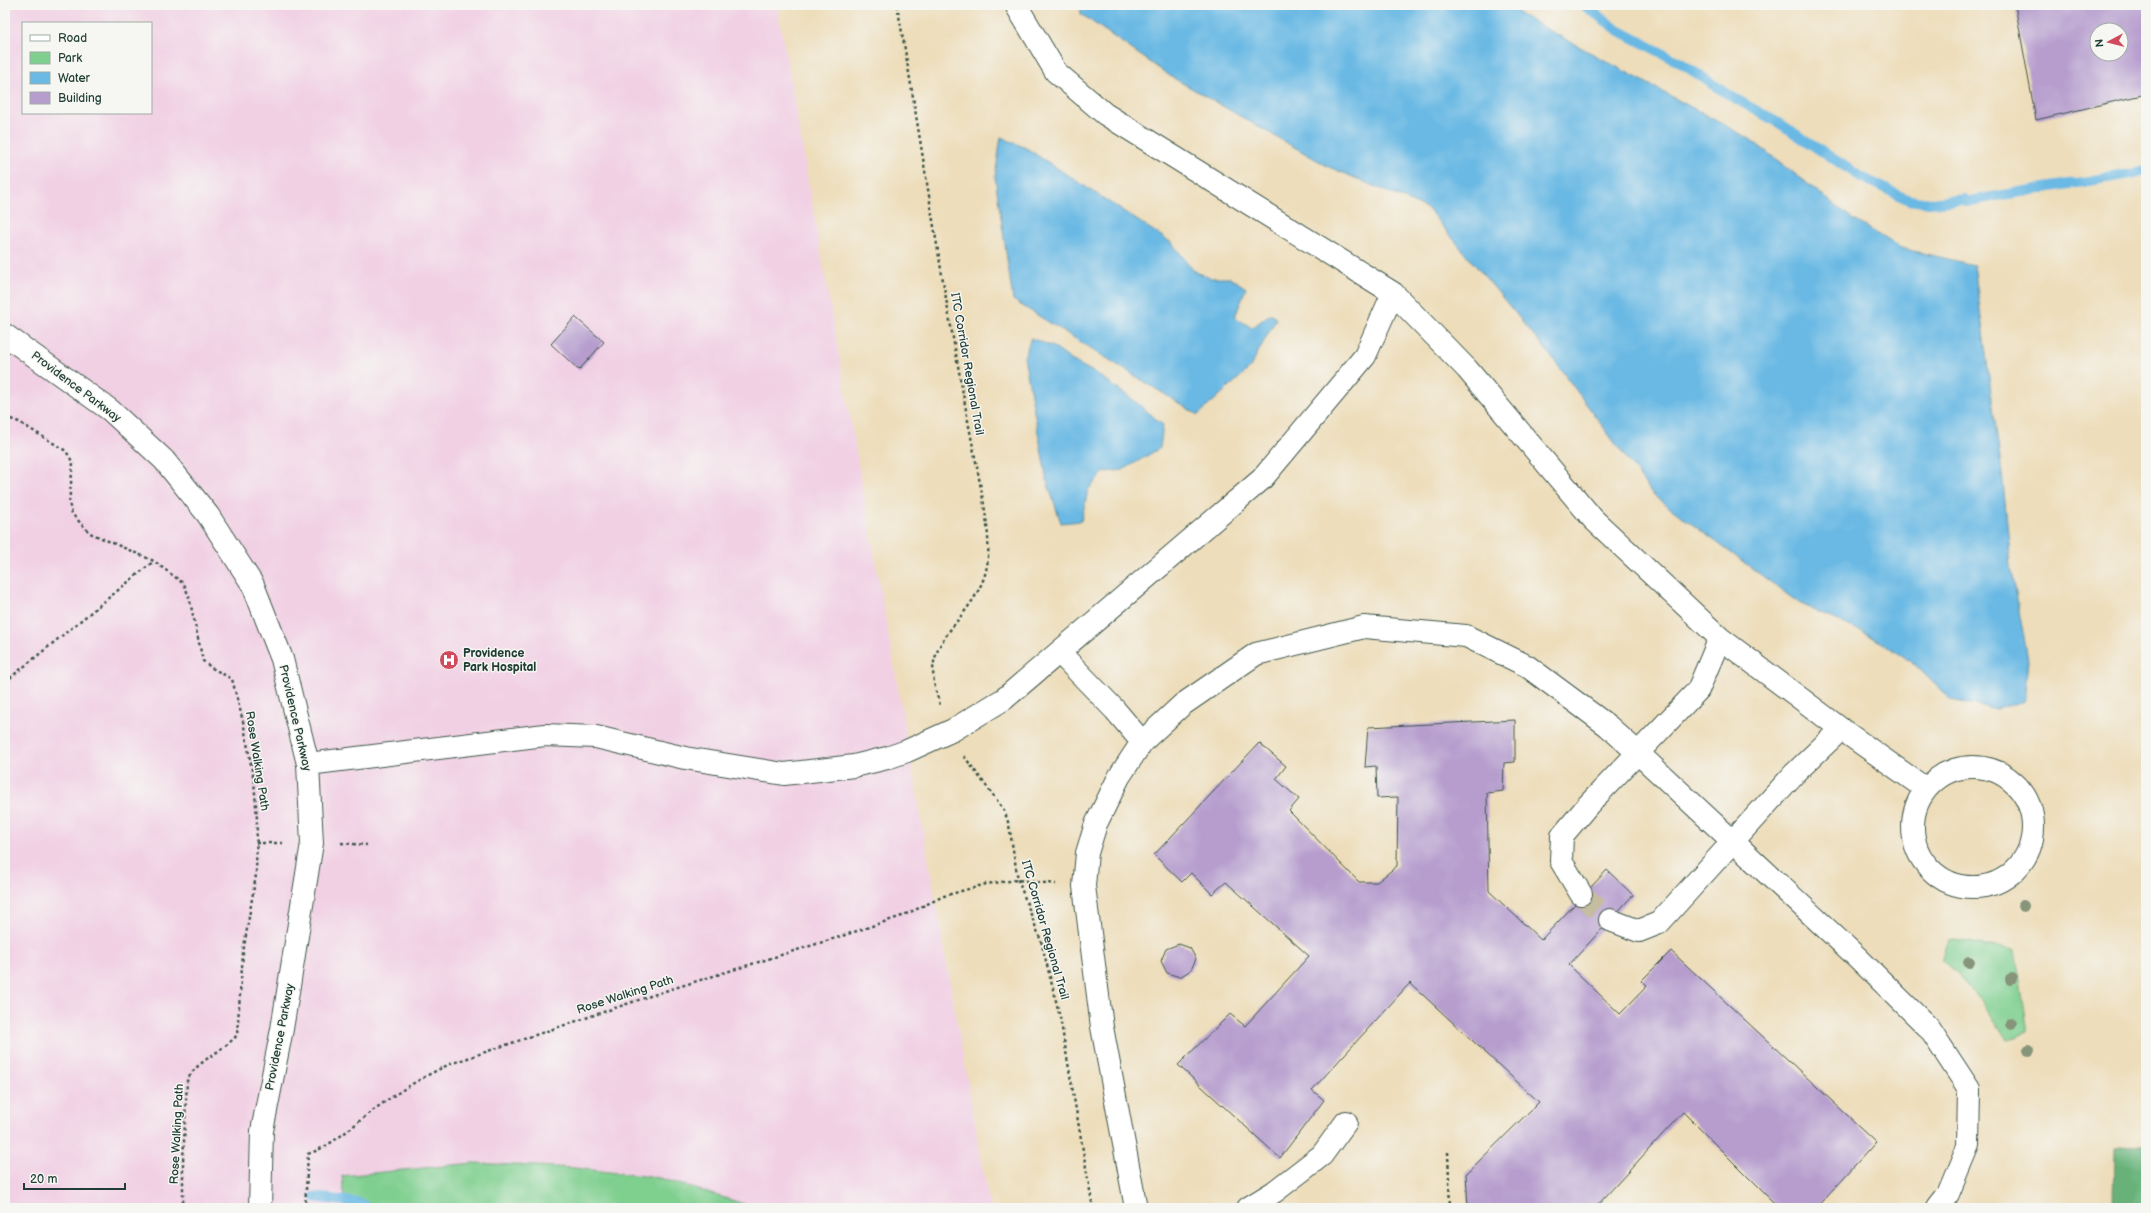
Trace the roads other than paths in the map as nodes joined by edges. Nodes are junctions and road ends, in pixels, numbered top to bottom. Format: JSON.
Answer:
{"nodes":[{"id":1,"x":1016,"y":5,"type":"edge"},
{"id":2,"x":1393,"y":292,"type":"junction"},
{"id":3,"x":5,"y":334,"type":"edge"},
{"id":4,"x":1720,"y":638,"type":"junction"},
{"id":5,"x":1059,"y":652,"type":"junction"},
{"id":6,"x":1841,"y":729,"type":"junction"},
{"id":7,"x":1142,"y":742,"type":"junction"},
{"id":8,"x":1638,"y":753,"type":"junction"},
{"id":9,"x":308,"y":764,"type":"junction"},
{"id":10,"x":1926,"y":789,"type":"junction"},
{"id":11,"x":1733,"y":841,"type":"junction"},
{"id":12,"x":1581,"y":894,"type":"tunnel mouth"},
{"id":13,"x":1610,"y":920,"type":"tunnel mouth"},
{"id":14,"x":1346,"y":1122,"type":"dead end"},
{"id":15,"x":260,"y":1208,"type":"edge"},
{"id":16,"x":1136,"y":1208,"type":"edge"},
{"id":17,"x":1248,"y":1208,"type":"edge"},
{"id":18,"x":1937,"y":1208,"type":"edge"}],
"edges":[{"from":1,"to":2,"type":"street"},
{"from":2,"to":4,"type":"street"},
{"from":2,"to":5,"type":"street"},
{"from":3,"to":9,"type":"street","name":"Providence Parkway"},
{"from":4,"to":6,"type":"street"},
{"from":4,"to":8,"type":"street"},
{"from":5,"to":7,"type":"street"},
{"from":5,"to":9,"type":"street"},
{"from":6,"to":10,"type":"street"},
{"from":6,"to":11,"type":"street"},
{"from":7,"to":8,"type":"street"},
{"from":7,"to":16,"type":"street"},
{"from":8,"to":11,"type":"street"},
{"from":8,"to":12,"type":"street"},
{"from":9,"to":15,"type":"street","name":"Providence Parkway"},
{"from":10,"to":10,"type":"street"},
{"from":11,"to":13,"type":"street"},
{"from":11,"to":18,"type":"street"},
{"from":14,"to":17,"type":"street"}]}
